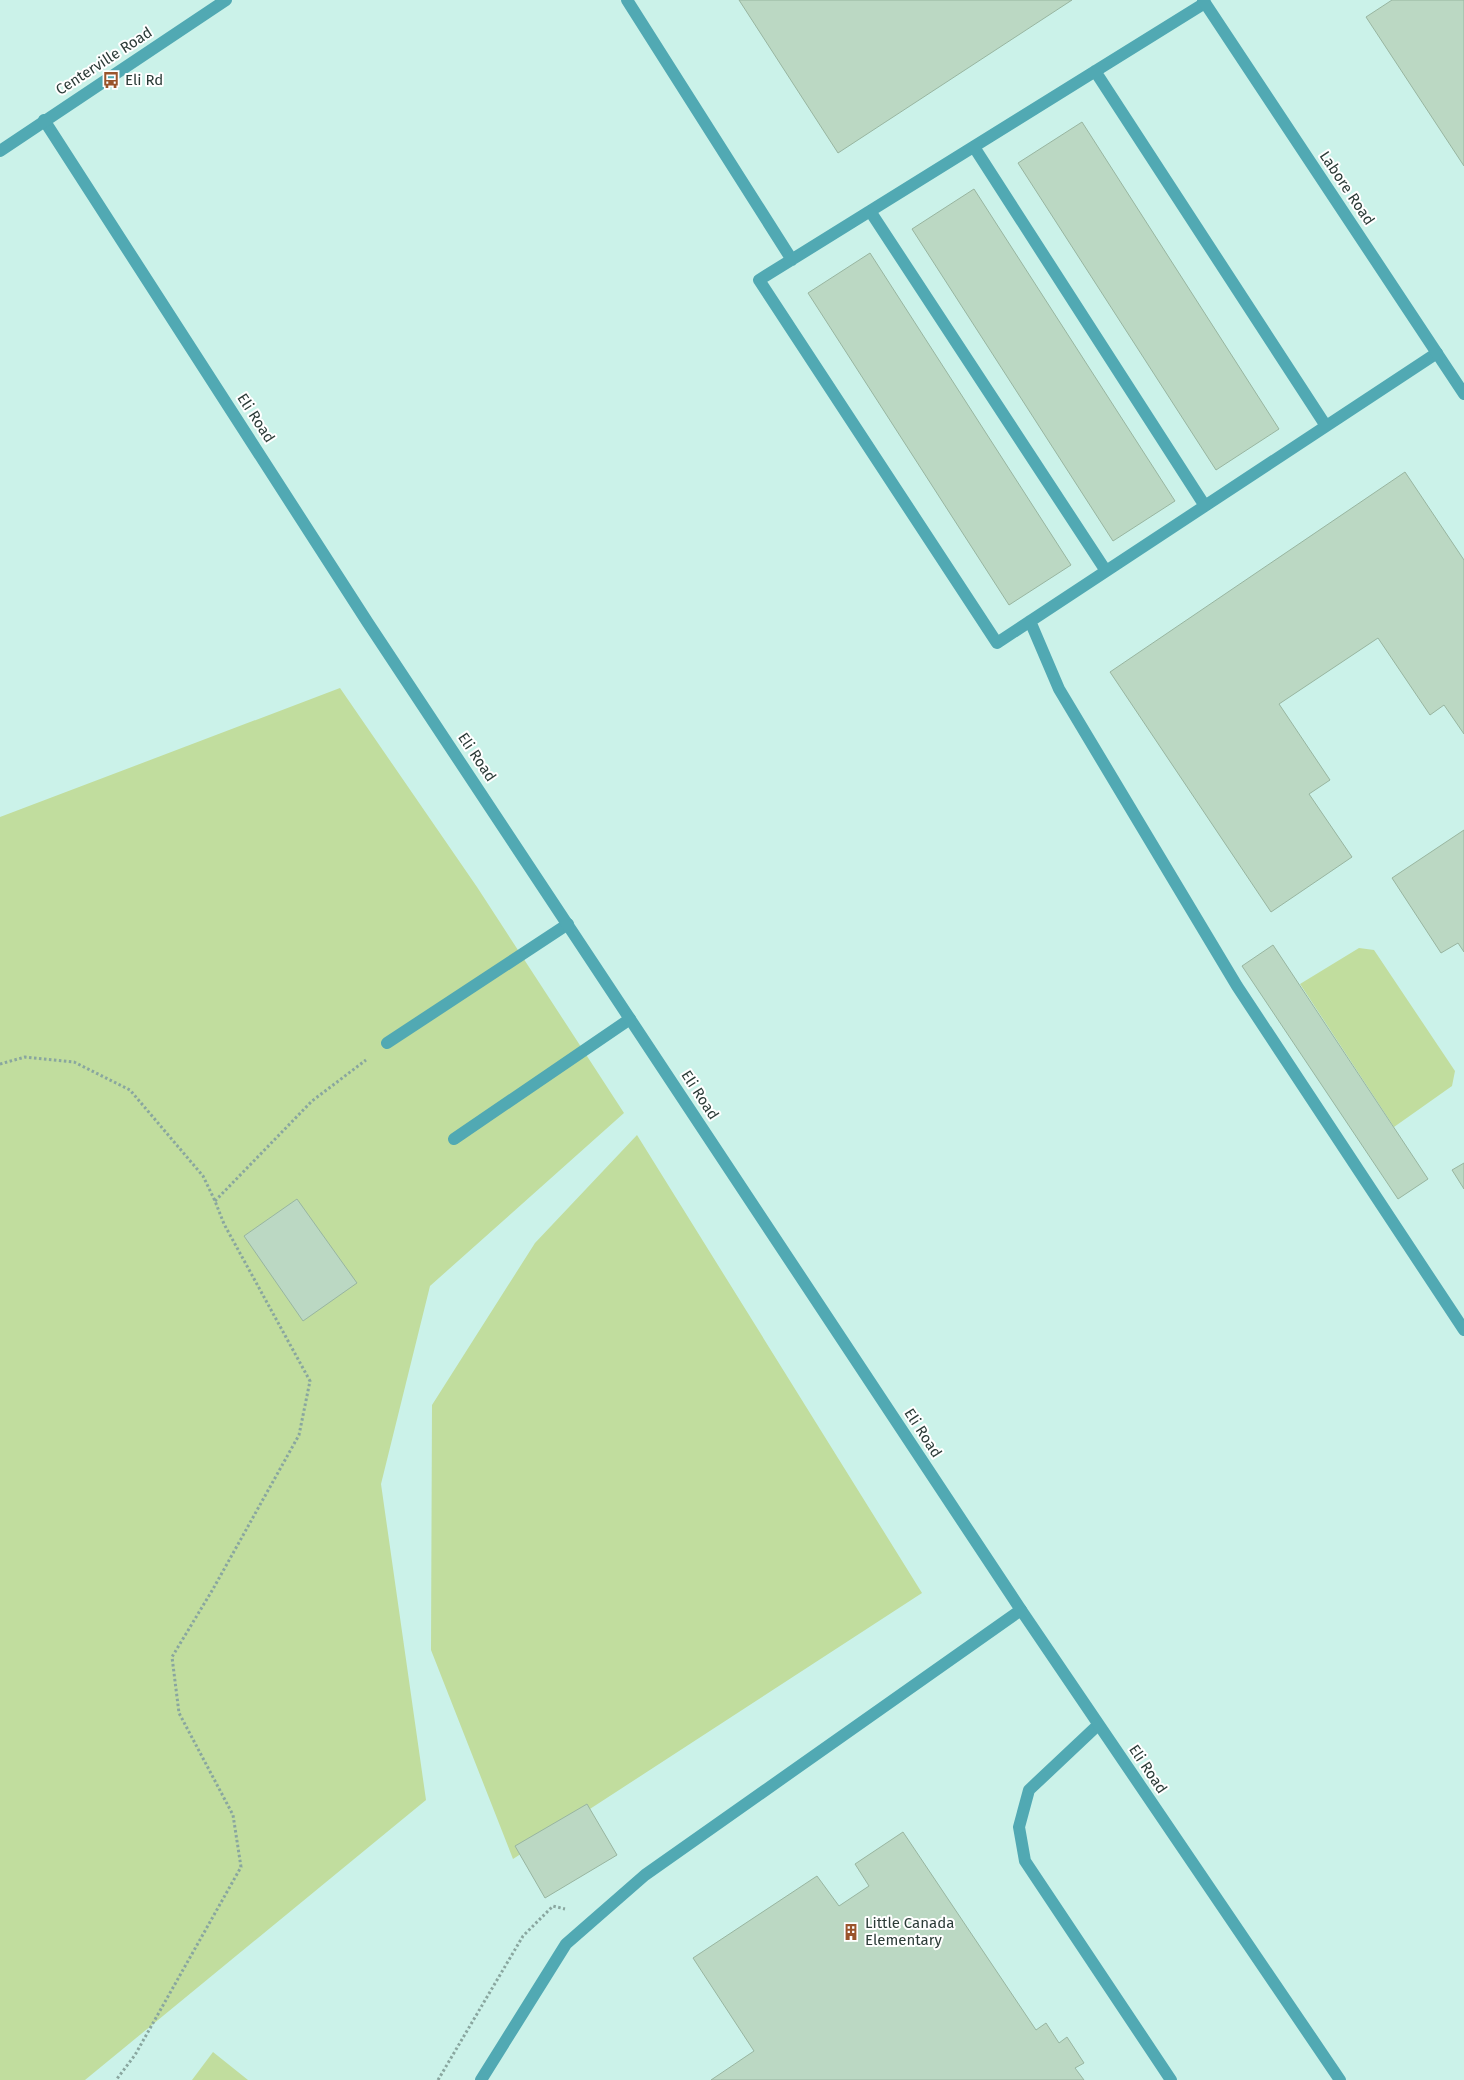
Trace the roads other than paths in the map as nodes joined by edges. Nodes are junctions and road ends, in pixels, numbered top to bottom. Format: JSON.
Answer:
{"nodes":[{"id":1,"x":226,"y":0,"type":"edge"},
{"id":2,"x":627,"y":0,"type":"edge"},
{"id":3,"x":1204,"y":2,"type":"edge"},
{"id":4,"x":1095,"y":71,"type":"junction"},
{"id":5,"x":44,"y":120,"type":"junction"},
{"id":6,"x":974,"y":147,"type":"junction"},
{"id":7,"x":0,"y":151,"type":"edge"},
{"id":8,"x":870,"y":211,"type":"junction"},
{"id":9,"x":792,"y":260,"type":"junction"},
{"id":10,"x":1437,"y":353,"type":"junction"},
{"id":11,"x":1464,"y":394,"type":"edge"},
{"id":12,"x":1326,"y":426,"type":"junction"},
{"id":13,"x":1205,"y":506,"type":"junction"},
{"id":14,"x":1106,"y":571,"type":"junction"},
{"id":15,"x":1030,"y":621,"type":"junction"},
{"id":16,"x":568,"y":924,"type":"junction"},
{"id":17,"x":630,"y":1019,"type":"junction"},
{"id":18,"x":387,"y":1043,"type":"road end"},
{"id":19,"x":454,"y":1139,"type":"dead end"},
{"id":20,"x":1464,"y":1330,"type":"edge"},
{"id":21,"x":1021,"y":1610,"type":"junction"},
{"id":22,"x":1098,"y":1725,"type":"junction"},
{"id":23,"x":481,"y":2080,"type":"edge"},
{"id":24,"x":1171,"y":2080,"type":"edge"},
{"id":25,"x":1340,"y":2080,"type":"edge"}],
"edges":[{"from":1,"to":5,"type":"street","name":"Centerville Road"},
{"from":2,"to":9,"type":"street"},
{"from":3,"to":4,"type":"street"},
{"from":3,"to":10,"type":"street","name":"Labore Road"},
{"from":4,"to":6,"type":"street"},
{"from":4,"to":12,"type":"street"},
{"from":5,"to":7,"type":"street","name":"Centerville Road"},
{"from":5,"to":16,"type":"street","name":"Eli Road"},
{"from":6,"to":8,"type":"street"},
{"from":6,"to":13,"type":"street"},
{"from":8,"to":9,"type":"street"},
{"from":8,"to":14,"type":"street"},
{"from":9,"to":15,"type":"street"},
{"from":10,"to":11,"type":"street","name":"Labore Road"},
{"from":10,"to":12,"type":"street"},
{"from":12,"to":13,"type":"street"},
{"from":13,"to":14,"type":"street"},
{"from":14,"to":15,"type":"street"},
{"from":15,"to":20,"type":"street"},
{"from":16,"to":17,"type":"street","name":"Eli Road"},
{"from":16,"to":18,"type":"street"},
{"from":17,"to":19,"type":"street"},
{"from":17,"to":21,"type":"street","name":"Eli Road"},
{"from":21,"to":22,"type":"street","name":"Eli Road"},
{"from":21,"to":23,"type":"street"},
{"from":22,"to":24,"type":"street"},
{"from":22,"to":25,"type":"street","name":"Eli Road"}]}
